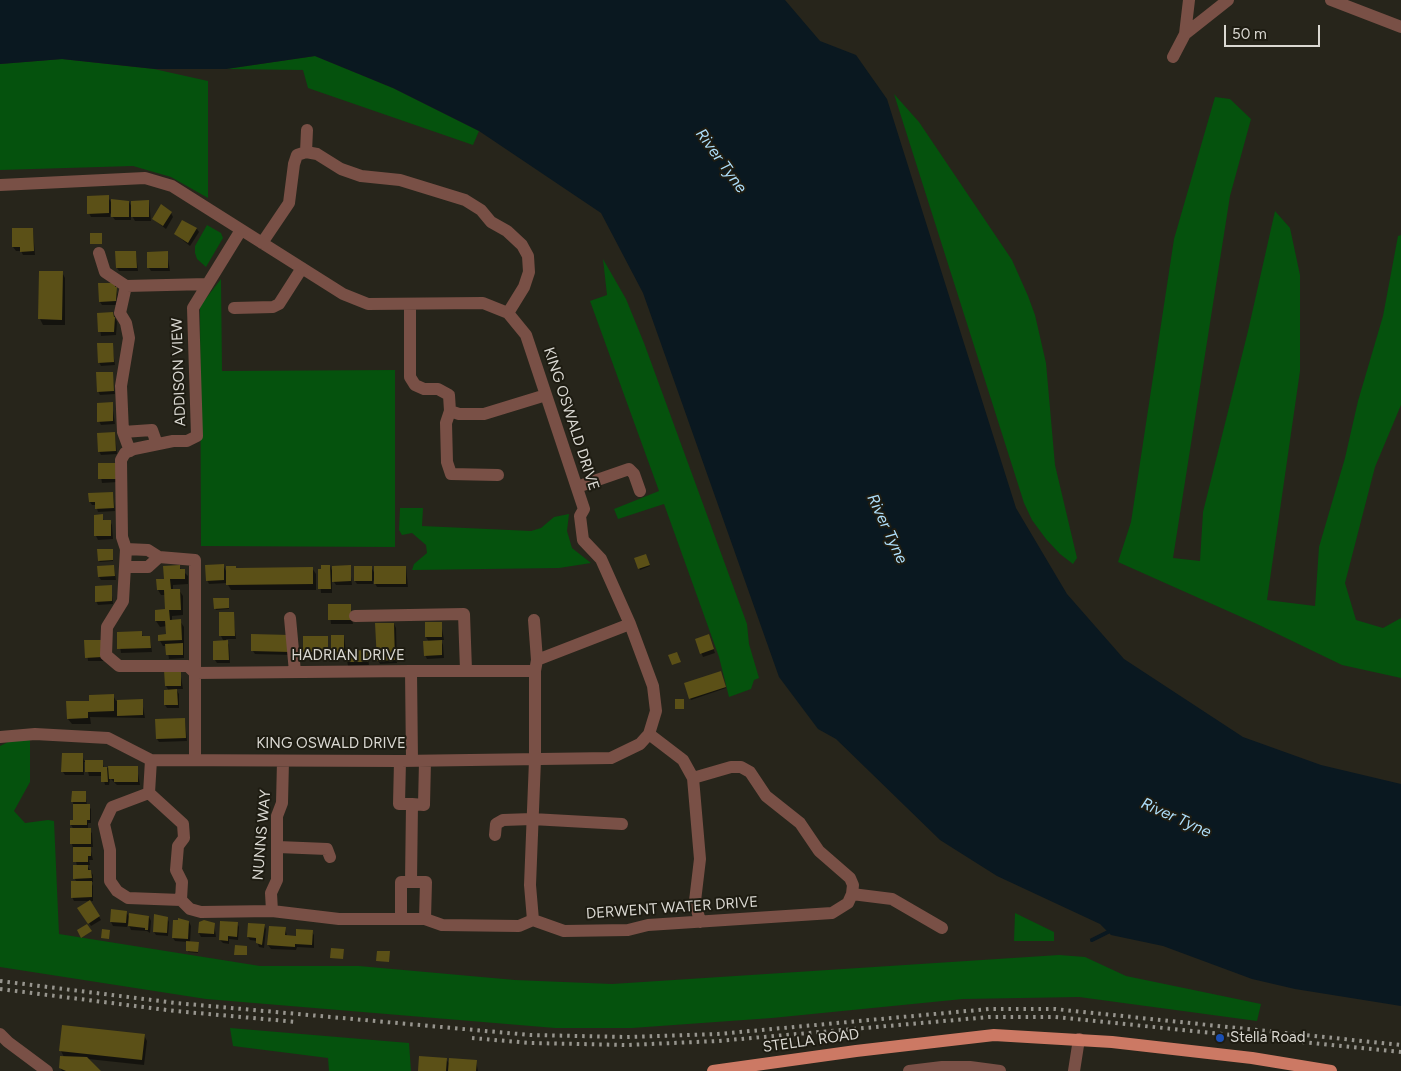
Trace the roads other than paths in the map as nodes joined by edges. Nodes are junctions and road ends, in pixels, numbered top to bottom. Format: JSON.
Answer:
{"nodes":[{"id":1,"x":1189,"y":0,"type":"edge"},
{"id":2,"x":1228,"y":0,"type":"edge"},
{"id":3,"x":1331,"y":0,"type":"edge"},
{"id":4,"x":1401,"y":26,"type":"edge"},
{"id":5,"x":1185,"y":34,"type":"junction"},
{"id":6,"x":1172,"y":57,"type":"dead end"},
{"id":7,"x":307,"y":130,"type":"dead end"},
{"id":8,"x":306,"y":152,"type":"junction"},
{"id":9,"x":0,"y":185,"type":"edge"},
{"id":10,"x":241,"y":230,"type":"junction"},
{"id":11,"x":262,"y":243,"type":"junction"},
{"id":12,"x":99,"y":253,"type":"dead end"},
{"id":13,"x":302,"y":268,"type":"junction"},
{"id":14,"x":207,"y":284,"type":"junction"},
{"id":15,"x":126,"y":286,"type":"junction"},
{"id":16,"x":410,"y":304,"type":"junction"},
{"id":17,"x":234,"y":308,"type":"dead end"},
{"id":18,"x":508,"y":313,"type":"junction"},
{"id":19,"x":546,"y":395,"type":"junction"},
{"id":20,"x":450,"y":411,"type":"junction"},
{"id":21,"x":123,"y":432,"type":"junction"},
{"id":22,"x":156,"y":444,"type":"junction"},
{"id":23,"x":130,"y":451,"type":"junction"},
{"id":24,"x":498,"y":475,"type":"dead end"},
{"id":25,"x":577,"y":487,"type":"junction"},
{"id":26,"x":640,"y":491,"type":"dead end"},
{"id":27,"x":126,"y":549,"type":"junction"},
{"id":28,"x":159,"y":557,"type":"junction"},
{"id":29,"x":126,"y":567,"type":"junction"},
{"id":30,"x":355,"y":616,"type":"dead end"},
{"id":31,"x":290,"y":618,"type":"dead end"},
{"id":32,"x":534,"y":620,"type":"dead end"},
{"id":33,"x":630,"y":624,"type":"junction"},
{"id":34,"x":536,"y":666,"type":"junction"},
{"id":35,"x":466,"y":670,"type":"junction"},
{"id":36,"x":411,"y":671,"type":"junction"},
{"id":37,"x":295,"y":672,"type":"junction"},
{"id":38,"x":195,"y":673,"type":"junction"},
{"id":39,"x":649,"y":734,"type":"junction"},
{"id":40,"x":0,"y":737,"type":"edge"},
{"id":41,"x":151,"y":760,"type":"junction"},
{"id":42,"x":195,"y":760,"type":"junction"},
{"id":43,"x":535,"y":760,"type":"junction"},
{"id":44,"x":283,"y":761,"type":"junction"},
{"id":45,"x":412,"y":761,"type":"junction"},
{"id":46,"x":692,"y":778,"type":"junction"},
{"id":47,"x":150,"y":793,"type":"junction"},
{"id":48,"x":412,"y":804,"type":"junction"},
{"id":49,"x":532,"y":819,"type":"junction"},
{"id":50,"x":622,"y":824,"type":"dead end"},
{"id":51,"x":495,"y":835,"type":"dead end"},
{"id":52,"x":278,"y":847,"type":"junction"},
{"id":53,"x":330,"y":857,"type":"dead end"},
{"id":54,"x":411,"y":882,"type":"junction"},
{"id":55,"x":852,"y":894,"type":"junction"},
{"id":56,"x":180,"y":900,"type":"junction"},
{"id":57,"x":272,"y":911,"type":"junction"},
{"id":58,"x":401,"y":918,"type":"junction"},
{"id":59,"x":425,"y":919,"type":"junction"},
{"id":60,"x":533,"y":920,"type":"junction"},
{"id":61,"x":700,"y":922,"type":"junction"},
{"id":62,"x":942,"y":928,"type":"dead end"},
{"id":63,"x":4,"y":1038,"type":"edge"},
{"id":64,"x":1079,"y":1040,"type":"junction"},
{"id":65,"x":47,"y":1071,"type":"edge"},
{"id":66,"x":713,"y":1071,"type":"edge"},
{"id":67,"x":909,"y":1071,"type":"edge"},
{"id":68,"x":1000,"y":1071,"type":"edge"},
{"id":69,"x":1074,"y":1071,"type":"edge"},
{"id":70,"x":1331,"y":1071,"type":"edge"}],
"edges":[{"from":1,"to":5,"type":"street"},
{"from":2,"to":5,"type":"street"},
{"from":3,"to":4,"type":"street"},
{"from":5,"to":6,"type":"street"},
{"from":7,"to":8,"type":"street"},
{"from":8,"to":11,"type":"street"},
{"from":8,"to":18,"type":"street"},
{"from":9,"to":10,"type":"street","name":"KING OSWALD DRIVE"},
{"from":10,"to":11,"type":"street","name":"KING OSWALD DRIVE"},
{"from":10,"to":14,"type":"street","name":"ADDISON VIEW"},
{"from":11,"to":13,"type":"street","name":"KING OSWALD DRIVE"},
{"from":12,"to":15,"type":"street"},
{"from":13,"to":16,"type":"street","name":"KING OSWALD DRIVE"},
{"from":13,"to":17,"type":"street"},
{"from":14,"to":15,"type":"street"},
{"from":14,"to":22,"type":"street","name":"ADDISON VIEW"},
{"from":15,"to":21,"type":"street"},
{"from":16,"to":18,"type":"street","name":"KING OSWALD DRIVE"},
{"from":16,"to":20,"type":"street"},
{"from":18,"to":19,"type":"street","name":"KING OSWALD DRIVE"},
{"from":19,"to":20,"type":"street"},
{"from":19,"to":25,"type":"street","name":"KING OSWALD DRIVE"},
{"from":20,"to":24,"type":"street"},
{"from":21,"to":22,"type":"street"},
{"from":21,"to":23,"type":"street"},
{"from":22,"to":23,"type":"street"},
{"from":23,"to":27,"type":"street"},
{"from":25,"to":26,"type":"street"},
{"from":25,"to":33,"type":"street","name":"KING OSWALD DRIVE"},
{"from":27,"to":28,"type":"street"},
{"from":27,"to":29,"type":"street"},
{"from":28,"to":29,"type":"street"},
{"from":28,"to":38,"type":"street"},
{"from":29,"to":38,"type":"street","name":"HADRIAN DRIVE"},
{"from":30,"to":35,"type":"street"},
{"from":31,"to":37,"type":"street"},
{"from":32,"to":34,"type":"street"},
{"from":33,"to":34,"type":"street"},
{"from":33,"to":39,"type":"street","name":"KING OSWALD DRIVE"},
{"from":34,"to":35,"type":"street"},
{"from":34,"to":43,"type":"street"},
{"from":35,"to":36,"type":"street"},
{"from":36,"to":37,"type":"street","name":"HADRIAN DRIVE"},
{"from":36,"to":45,"type":"street","name":"HADRIAN DRIVE"},
{"from":37,"to":38,"type":"street","name":"HADRIAN DRIVE"},
{"from":38,"to":42,"type":"street"},
{"from":39,"to":43,"type":"street","name":"KING OSWALD DRIVE"},
{"from":39,"to":46,"type":"street"},
{"from":40,"to":41,"type":"street","name":"KING OSWALD DRIVE"},
{"from":41,"to":42,"type":"street","name":"KING OSWALD DRIVE"},
{"from":41,"to":47,"type":"street"},
{"from":42,"to":44,"type":"street","name":"KING OSWALD DRIVE"},
{"from":43,"to":45,"type":"street","name":"KING OSWALD DRIVE"},
{"from":43,"to":49,"type":"street"},
{"from":44,"to":45,"type":"street","name":"KING OSWALD DRIVE"},
{"from":44,"to":52,"type":"street","name":"NUNNS WAY"},
{"from":45,"to":48,"type":"street"},
{"from":45,"to":48,"type":"street"},
{"from":46,"to":55,"type":"street"},
{"from":46,"to":61,"type":"street"},
{"from":47,"to":56,"type":"street"},
{"from":47,"to":56,"type":"street"},
{"from":48,"to":54,"type":"street"},
{"from":49,"to":50,"type":"street"},
{"from":49,"to":51,"type":"street"},
{"from":49,"to":60,"type":"street"},
{"from":52,"to":53,"type":"street"},
{"from":52,"to":57,"type":"street","name":"NUNNS WAY"},
{"from":54,"to":58,"type":"street"},
{"from":54,"to":59,"type":"street"},
{"from":55,"to":61,"type":"street","name":"DERWENT WATER DRIVE"},
{"from":55,"to":62,"type":"street"},
{"from":56,"to":57,"type":"street"},
{"from":57,"to":58,"type":"street"},
{"from":58,"to":59,"type":"street"},
{"from":59,"to":60,"type":"street"},
{"from":60,"to":61,"type":"street","name":"DERWENT WATER DRIVE"},
{"from":63,"to":65,"type":"street"},
{"from":64,"to":66,"type":"main road","name":"STELLA ROAD"},
{"from":64,"to":69,"type":"street"},
{"from":64,"to":70,"type":"main road","name":"STELLA ROAD"},
{"from":67,"to":68,"type":"street"}]}
